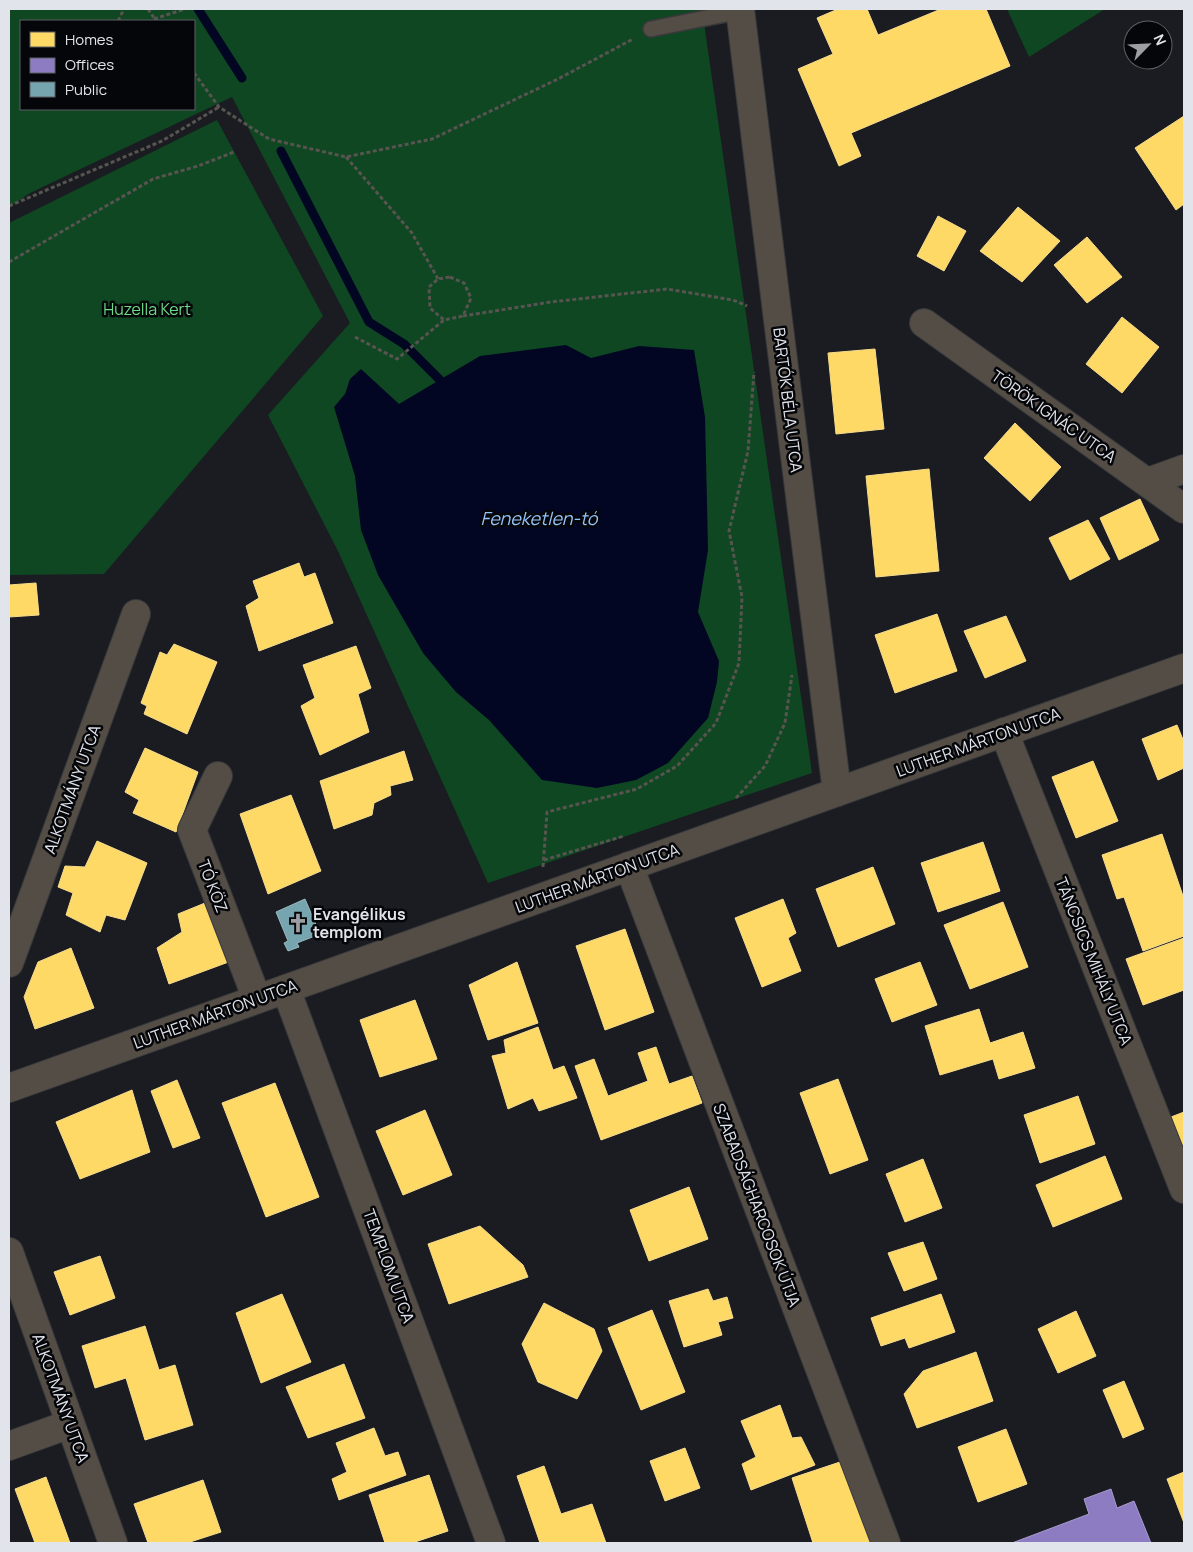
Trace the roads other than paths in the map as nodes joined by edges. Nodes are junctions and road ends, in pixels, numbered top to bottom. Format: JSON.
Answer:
{"nodes":[{"id":1,"x":741,"y":10,"type":"edge"},
{"id":2,"x":651,"y":29,"type":"road end"},
{"id":3,"x":924,"y":323,"type":"dead end"},
{"id":4,"x":1184,"y":469,"type":"edge"},
{"id":5,"x":1148,"y":482,"type":"junction"},
{"id":6,"x":1184,"y":509,"type":"edge"},
{"id":7,"x":136,"y":614,"type":"dead end"},
{"id":8,"x":1184,"y":668,"type":"edge"},
{"id":9,"x":1004,"y":732,"type":"junction"},
{"id":10,"x":218,"y":776,"type":"dead end"},
{"id":11,"x":837,"y":792,"type":"junction"},
{"id":12,"x":629,"y":866,"type":"junction"},
{"id":13,"x":9,"y":963,"type":"edge"},
{"id":14,"x":286,"y":989,"type":"junction"},
{"id":15,"x":257,"y":999,"type":"junction"},
{"id":16,"x":9,"y":1088,"type":"edge"},
{"id":17,"x":1184,"y":1189,"type":"edge"},
{"id":18,"x":9,"y":1252,"type":"edge"},
{"id":19,"x":70,"y":1424,"type":"junction"},
{"id":20,"x":9,"y":1446,"type":"edge"},
{"id":21,"x":113,"y":1543,"type":"edge"},
{"id":22,"x":491,"y":1543,"type":"edge"},
{"id":23,"x":886,"y":1543,"type":"edge"}],
"edges":[{"from":1,"to":2,"type":"lane"},
{"from":1,"to":11,"type":"street","name":"BARTÓK BÉLA UTCA"},
{"from":3,"to":5,"type":"street","name":"TÖRÖK IGNÁC UTCA"},
{"from":4,"to":5,"type":"street"},
{"from":5,"to":6,"type":"street","name":"TÖRÖK IGNÁC UTCA"},
{"from":7,"to":13,"type":"street","name":"ALKOTMÁNY UTCA"},
{"from":8,"to":9,"type":"street","name":"LUTHER MÁRTON UTCA"},
{"from":9,"to":11,"type":"street","name":"LUTHER MÁRTON UTCA"},
{"from":9,"to":17,"type":"street","name":"TÁNCSICS MIHÁLY UTCA"},
{"from":10,"to":15,"type":"street","name":"TÓ KÖZ"},
{"from":11,"to":12,"type":"street","name":"LUTHER MÁRTON UTCA"},
{"from":12,"to":14,"type":"street","name":"LUTHER MÁRTON UTCA"},
{"from":12,"to":23,"type":"street","name":"SZABADSÁGHARCOSOK ÚTJA"},
{"from":14,"to":15,"type":"street","name":"LUTHER MÁRTON UTCA"},
{"from":14,"to":22,"type":"street","name":"TEMPLOM UTCA"},
{"from":15,"to":16,"type":"street","name":"LUTHER MÁRTON UTCA"},
{"from":18,"to":19,"type":"street","name":"ALKOTMÁNY UTCA"},
{"from":19,"to":20,"type":"street"},
{"from":19,"to":21,"type":"street","name":"ALKOTMÁNY UTCA"}]}
